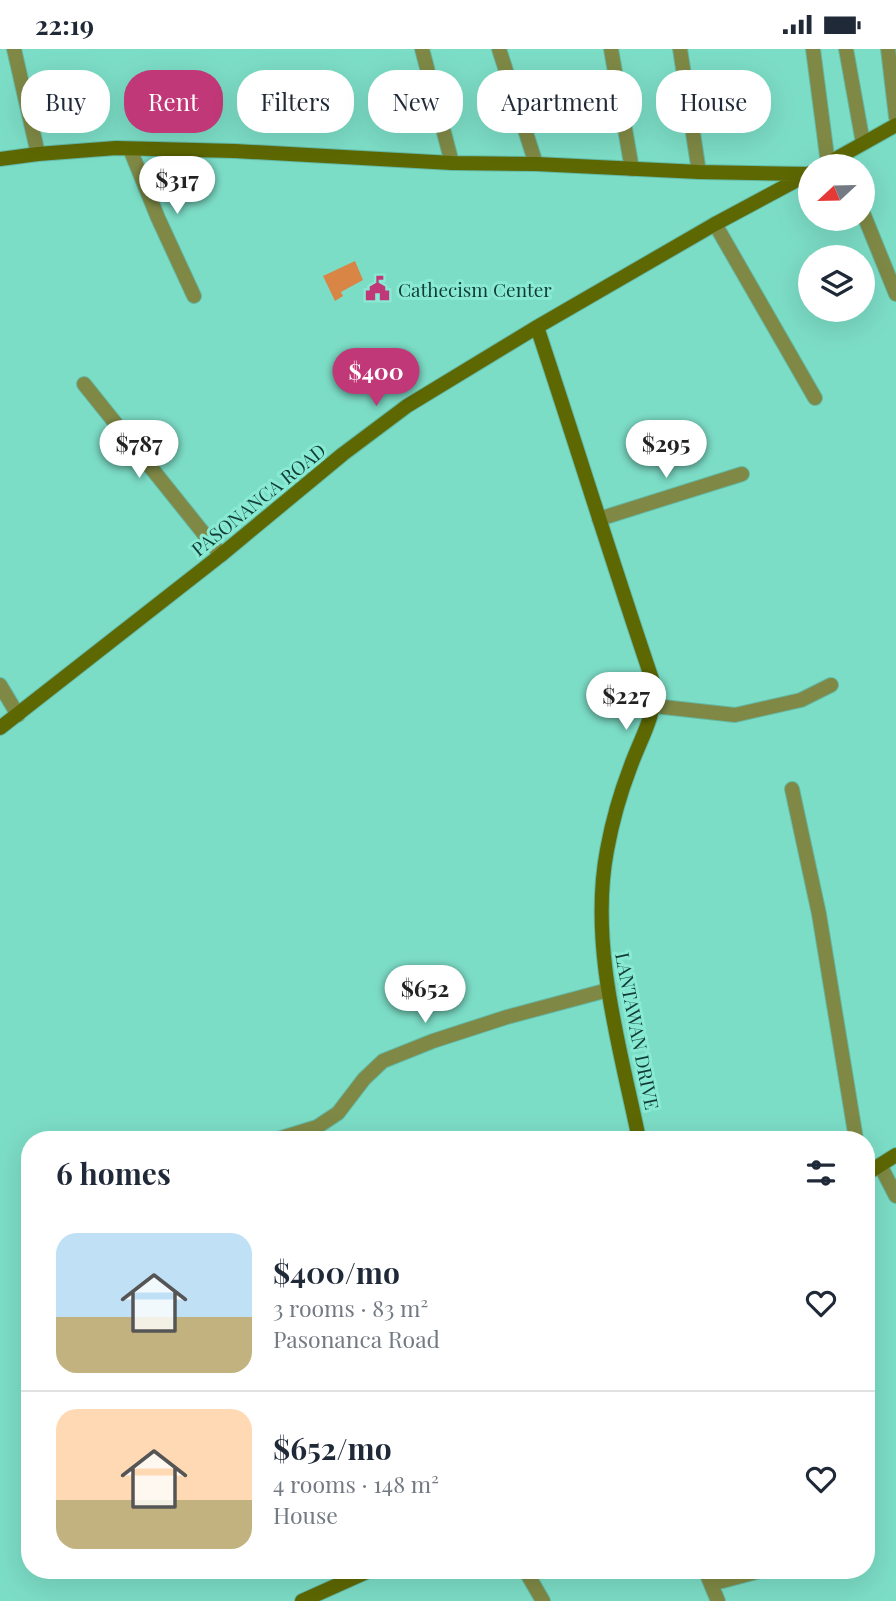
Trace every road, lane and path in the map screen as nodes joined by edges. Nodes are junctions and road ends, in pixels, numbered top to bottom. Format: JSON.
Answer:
{"nodes":[{"id":1,"x":14,"y":49,"type":"edge"},
{"id":2,"x":422,"y":49,"type":"edge"},
{"id":3,"x":499,"y":49,"type":"edge"},
{"id":4,"x":611,"y":49,"type":"edge"},
{"id":5,"x":680,"y":49,"type":"edge"},
{"id":6,"x":813,"y":49,"type":"edge"},
{"id":7,"x":846,"y":49,"type":"edge"},
{"id":8,"x":888,"y":49,"type":"edge"},
{"id":9,"x":896,"y":117,"type":"edge"},
{"id":10,"x":896,"y":125,"type":"edge"},
{"id":11,"x":863,"y":143,"type":"junction"},
{"id":12,"x":130,"y":149,"type":"junction"},
{"id":13,"x":38,"y":154,"type":"junction"},
{"id":14,"x":832,"y":154,"type":"edge"},
{"id":15,"x":847,"y":154,"type":"edge"},
{"id":16,"x":0,"y":159,"type":"edge"},
{"id":17,"x":452,"y":163,"type":"junction"},
{"id":18,"x":536,"y":164,"type":"junction"},
{"id":19,"x":632,"y":169,"type":"junction"},
{"id":20,"x":699,"y":172,"type":"junction"},
{"id":21,"x":798,"y":173,"type":"edge"},
{"id":22,"x":798,"y":179,"type":"edge"},
{"id":23,"x":715,"y":224,"type":"junction"},
{"id":24,"x":870,"y":231,"type":"edge"},
{"id":25,"x":896,"y":293,"type":"edge"},
{"id":26,"x":194,"y":296,"type":"dead end"},
{"id":27,"x":537,"y":327,"type":"junction"},
{"id":28,"x":84,"y":384,"type":"dead end"},
{"id":29,"x":815,"y":398,"type":"dead end"},
{"id":30,"x":742,"y":474,"type":"dead end"},
{"id":31,"x":599,"y":519,"type":"junction"},
{"id":32,"x":221,"y":555,"type":"junction"},
{"id":33,"x":0,"y":685,"type":"edge"},
{"id":34,"x":831,"y":685,"type":"dead end"},
{"id":35,"x":654,"y":706,"type":"junction"},
{"id":36,"x":18,"y":715,"type":"junction"},
{"id":37,"x":0,"y":729,"type":"edge"},
{"id":38,"x":792,"y":789,"type":"dead end"},
{"id":39,"x":608,"y":990,"type":"junction"},
{"id":40,"x":321,"y":1131,"type":"edge"},
{"id":41,"x":637,"y":1131,"type":"edge"},
{"id":42,"x":855,"y":1131,"type":"edge"},
{"id":43,"x":896,"y":1155,"type":"edge"},
{"id":44,"x":880,"y":1165,"type":"junction"},
{"id":45,"x":875,"y":1168,"type":"edge"},
{"id":46,"x":896,"y":1196,"type":"edge"},
{"id":47,"x":351,"y":1579,"type":"edge"},
{"id":48,"x":530,"y":1579,"type":"edge"},
{"id":49,"x":709,"y":1579,"type":"edge"},
{"id":50,"x":730,"y":1579,"type":"edge"},
{"id":51,"x":711,"y":1584,"type":"junction"},
{"id":52,"x":302,"y":1601,"type":"edge"},
{"id":53,"x":543,"y":1601,"type":"edge"},
{"id":54,"x":718,"y":1601,"type":"edge"}],
"edges":[{"from":1,"to":13,"type":"street"},
{"from":2,"to":17,"type":"street"},
{"from":3,"to":18,"type":"street"},
{"from":4,"to":19,"type":"street"},
{"from":5,"to":20,"type":"street"},
{"from":6,"to":14,"type":"street"},
{"from":7,"to":11,"type":"street"},
{"from":8,"to":9,"type":"street"},
{"from":10,"to":11,"type":"street"},
{"from":11,"to":15,"type":"street"},
{"from":12,"to":13,"type":"street","name":"PASONANCA ROAD"},
{"from":12,"to":17,"type":"street","name":"PASONANCA ROAD"},
{"from":12,"to":26,"type":"street"},
{"from":13,"to":16,"type":"street","name":"PASONANCA ROAD"},
{"from":17,"to":18,"type":"street","name":"PASONANCA ROAD"},
{"from":18,"to":19,"type":"street","name":"PASONANCA ROAD"},
{"from":19,"to":20,"type":"street","name":"PASONANCA ROAD"},
{"from":20,"to":21,"type":"street","name":"PASONANCA ROAD"},
{"from":22,"to":23,"type":"street","name":"PASONANCA ROAD"},
{"from":23,"to":27,"type":"street","name":"PASONANCA ROAD"},
{"from":23,"to":29,"type":"street"},
{"from":24,"to":25,"type":"street"},
{"from":27,"to":31,"type":"street","name":"LANTAWAN DRIVE"},
{"from":27,"to":32,"type":"street","name":"PASONANCA ROAD"},
{"from":28,"to":32,"type":"street"},
{"from":30,"to":31,"type":"street"},
{"from":31,"to":35,"type":"street","name":"LANTAWAN DRIVE"},
{"from":32,"to":36,"type":"street","name":"PASONANCA ROAD"},
{"from":33,"to":36,"type":"street"},
{"from":34,"to":35,"type":"street"},
{"from":35,"to":39,"type":"street","name":"LANTAWAN DRIVE"},
{"from":36,"to":37,"type":"street","name":"PASONANCA ROAD"},
{"from":38,"to":42,"type":"street"},
{"from":39,"to":40,"type":"street"},
{"from":39,"to":41,"type":"street","name":"LANTAWAN DRIVE"},
{"from":43,"to":44,"type":"street"},
{"from":44,"to":45,"type":"street"},
{"from":44,"to":46,"type":"street"},
{"from":47,"to":52,"type":"street"},
{"from":48,"to":53,"type":"street"},
{"from":49,"to":51,"type":"street"},
{"from":50,"to":51,"type":"street"},
{"from":51,"to":54,"type":"street"}]}
